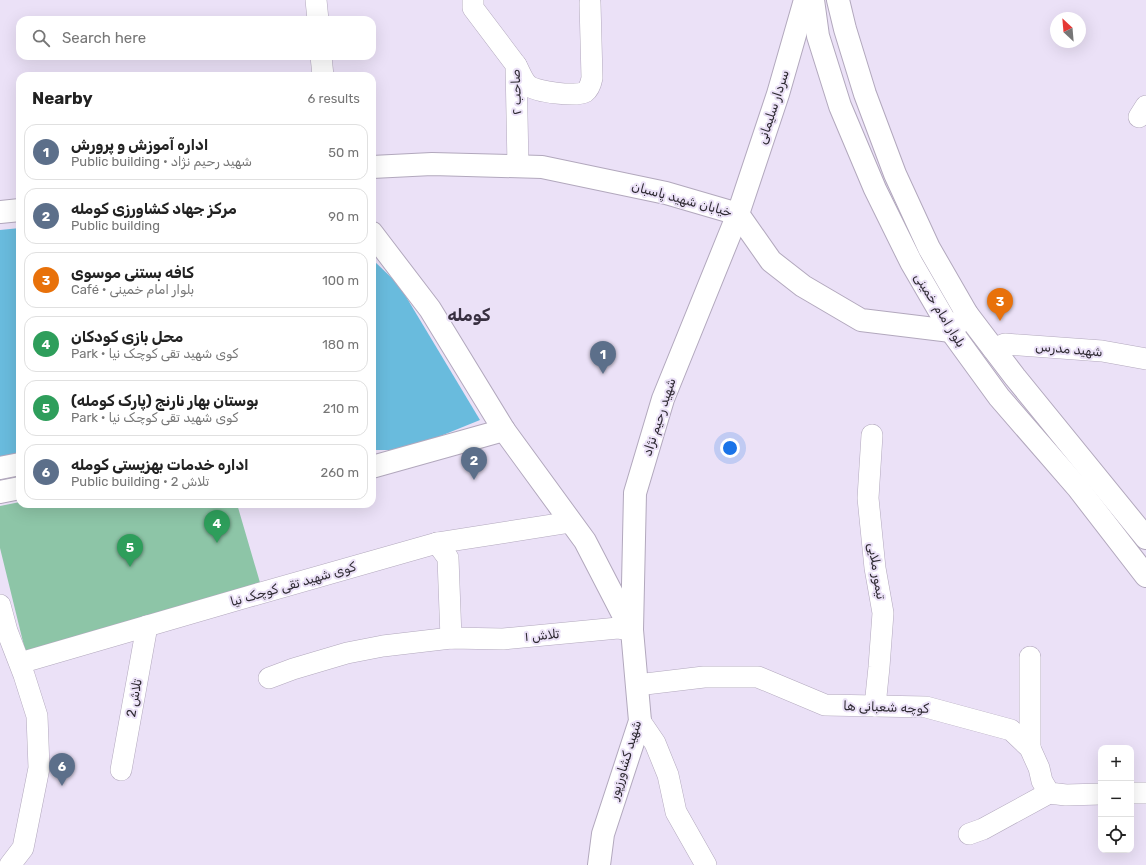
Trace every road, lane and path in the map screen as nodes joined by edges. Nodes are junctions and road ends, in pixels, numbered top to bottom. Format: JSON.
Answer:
{"nodes":[{"id":1,"x":316,"y":0,"type":"edge"},
{"id":2,"x":805,"y":0,"type":"edge"},
{"id":3,"x":813,"y":0,"type":"edge"},
{"id":4,"x":838,"y":0,"type":"edge"},
{"id":5,"x":468,"y":3,"type":"edge"},
{"id":6,"x":590,"y":3,"type":"dead end"},
{"id":7,"x":318,"y":16,"type":"edge"},
{"id":8,"x":321,"y":60,"type":"edge"},
{"id":9,"x":516,"y":65,"type":"junction"},
{"id":10,"x":323,"y":72,"type":"edge"},
{"id":11,"x":518,"y":166,"type":"junction"},
{"id":12,"x":376,"y":167,"type":"edge"},
{"id":13,"x":16,"y":210,"type":"edge"},
{"id":14,"x":0,"y":212,"type":"edge"},
{"id":15,"x":738,"y":214,"type":"junction"},
{"id":16,"x":376,"y":238,"type":"edge"},
{"id":17,"x":967,"y":314,"type":"junction"},
{"id":18,"x":950,"y":331,"type":"junction"},
{"id":19,"x":993,"y":349,"type":"junction"},
{"id":20,"x":1146,"y":359,"type":"edge"},
{"id":21,"x":504,"y":430,"type":"junction"},
{"id":22,"x":872,"y":435,"type":"dead end"},
{"id":23,"x":377,"y":464,"type":"edge"},
{"id":24,"x":16,"y":465,"type":"edge"},
{"id":25,"x":0,"y":468,"type":"edge"},
{"id":26,"x":16,"y":489,"type":"edge"},
{"id":27,"x":0,"y":492,"type":"edge"},
{"id":28,"x":571,"y":522,"type":"junction"},
{"id":29,"x":1146,"y":538,"type":"edge"},
{"id":30,"x":437,"y":543,"type":"junction"},
{"id":31,"x":1146,"y":576,"type":"edge"},
{"id":32,"x":0,"y":605,"type":"edge"},
{"id":33,"x":148,"y":626,"type":"junction"},
{"id":34,"x":632,"y":630,"type":"junction"},
{"id":35,"x":451,"y":638,"type":"junction"},
{"id":36,"x":1030,"y":657,"type":"dead end"},
{"id":37,"x":20,"y":663,"type":"junction"},
{"id":38,"x":268,"y":678,"type":"dead end"},
{"id":39,"x":637,"y":685,"type":"junction"},
{"id":40,"x":875,"y":706,"type":"junction"},
{"id":41,"x":640,"y":722,"type":"junction"},
{"id":42,"x":1030,"y":748,"type":"junction"},
{"id":43,"x":121,"y":770,"type":"dead end"},
{"id":44,"x":1049,"y":793,"type":"junction"},
{"id":45,"x":1134,"y":793,"type":"edge"},
{"id":46,"x":1146,"y":793,"type":"edge"},
{"id":47,"x":1098,"y":794,"type":"edge"},
{"id":48,"x":969,"y":834,"type":"dead end"},
{"id":49,"x":10,"y":865,"type":"edge"},
{"id":50,"x":599,"y":865,"type":"edge"},
{"id":51,"x":706,"y":865,"type":"edge"}],
"edges":[{"from":1,"to":7,"type":"street"},
{"from":2,"to":15,"type":"street","name":"سردار سلیمانی"},
{"from":3,"to":18,"type":"street","name":"بلوار امام خمینی"},
{"from":4,"to":17,"type":"street","name":"بلوار امام خمینی"},
{"from":5,"to":9,"type":"street","name":"صاحب ۲"},
{"from":6,"to":9,"type":"street"},
{"from":8,"to":10,"type":"street"},
{"from":9,"to":11,"type":"street","name":"صاحب ۲"},
{"from":11,"to":12,"type":"street","name":"خیابان شهید پاسبان"},
{"from":11,"to":15,"type":"street","name":"خیابان شهید پاسبان"},
{"from":13,"to":14,"type":"street"},
{"from":15,"to":18,"type":"street","name":"خیابان شهید پاسبان"},
{"from":15,"to":34,"type":"street","name":"شهید رحیم نژاد"},
{"from":16,"to":21,"type":"street"},
{"from":17,"to":18,"type":"street"},
{"from":17,"to":19,"type":"street","name":"بلوار امام خمینی"},
{"from":18,"to":31,"type":"street","name":"بلوار امام خمینی"},
{"from":19,"to":20,"type":"street","name":"شهید مدرس"},
{"from":19,"to":29,"type":"street","name":"بلوار امام خمینی"},
{"from":21,"to":23,"type":"street"},
{"from":21,"to":28,"type":"street"},
{"from":22,"to":40,"type":"street","name":"تیمور ملایی"},
{"from":24,"to":25,"type":"street"},
{"from":26,"to":27,"type":"street"},
{"from":28,"to":30,"type":"street","name":"کوی شهید تقی کوچک نیا"},
{"from":28,"to":34,"type":"street"},
{"from":30,"to":33,"type":"street","name":"کوی شهید تقی کوچک نیا"},
{"from":30,"to":35,"type":"street"},
{"from":32,"to":37,"type":"street"},
{"from":33,"to":37,"type":"street","name":"کوی شهید تقی کوچک نیا"},
{"from":33,"to":43,"type":"street","name":"تلاش 2"},
{"from":34,"to":35,"type":"street","name":"تلاش ۱"},
{"from":34,"to":39,"type":"street","name":"شهید کشاورزپور"},
{"from":35,"to":38,"type":"street","name":"تلاش ۱"},
{"from":36,"to":42,"type":"street"},
{"from":37,"to":49,"type":"street"},
{"from":39,"to":40,"type":"street","name":"کوچه شعبانی ها"},
{"from":39,"to":41,"type":"street","name":"شهید کشاورزپور"},
{"from":40,"to":42,"type":"street","name":"کوچه شعبانی ها"},
{"from":41,"to":50,"type":"street","name":"شهید کشاورزپور"},
{"from":41,"to":51,"type":"street"},
{"from":42,"to":44,"type":"street","name":"کوچه شعبانی ها"},
{"from":44,"to":47,"type":"street"},
{"from":44,"to":48,"type":"street"},
{"from":45,"to":46,"type":"street"}]}
